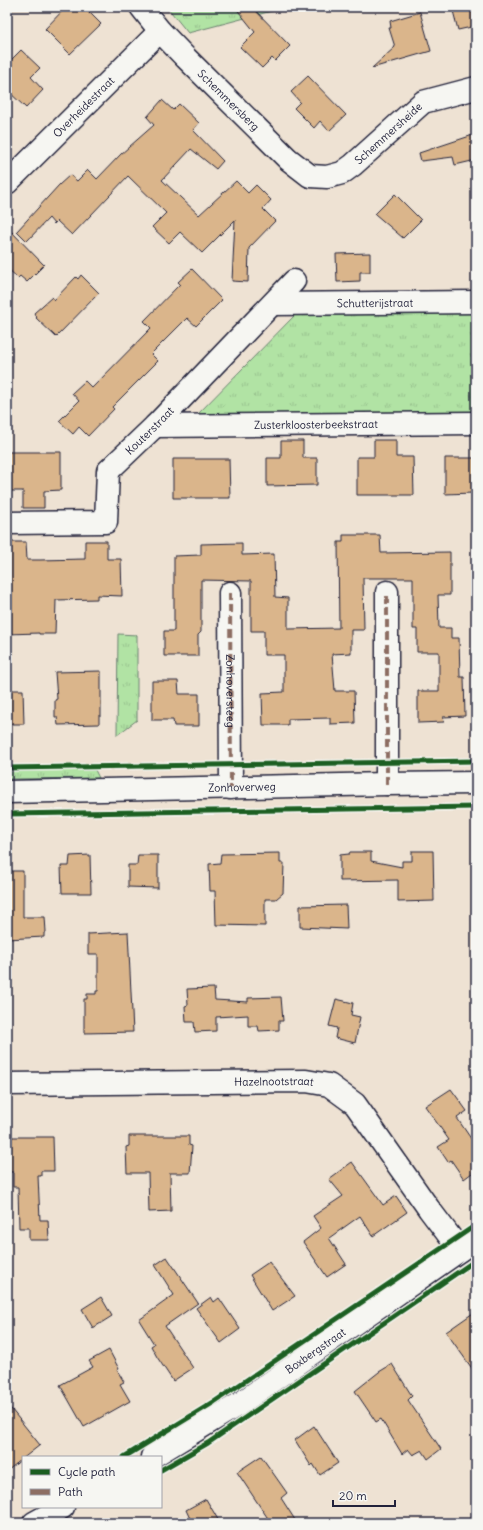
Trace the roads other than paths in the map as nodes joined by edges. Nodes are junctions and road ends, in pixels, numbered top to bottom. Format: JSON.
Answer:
{"nodes":[{"id":1,"x":141,"y":7,"type":"edge"},
{"id":2,"x":160,"y":31,"type":"junction"},
{"id":3,"x":476,"y":88,"type":"edge"},
{"id":4,"x":327,"y":177,"type":"joint"},
{"id":5,"x":7,"y":183,"type":"edge"},
{"id":6,"x":294,"y":281,"type":"dead end"},
{"id":7,"x":476,"y":302,"type":"edge"},
{"id":8,"x":273,"y":304,"type":"junction"},
{"id":9,"x":476,"y":423,"type":"edge"},
{"id":10,"x":155,"y":426,"type":"junction"},
{"id":11,"x":7,"y":523,"type":"edge"},
{"id":12,"x":387,"y":592,"type":"dead end"},
{"id":13,"x":230,"y":593,"type":"dead end"},
{"id":14,"x":386,"y":784,"type":"junction"},
{"id":15,"x":476,"y":784,"type":"edge"},
{"id":16,"x":231,"y":788,"type":"junction"},
{"id":17,"x":7,"y":792,"type":"edge"},
{"id":18,"x":7,"y":1084,"type":"edge"},
{"id":19,"x":468,"y":1245,"type":"edge"},
{"id":20,"x":154,"y":1456,"type":"edge"},
{"id":21,"x":61,"y":1508,"type":"edge"},
{"id":22,"x":34,"y":1523,"type":"edge"}],
"edges":[{"from":1,"to":2,"type":"street","name":"Schemmersberg"},
{"from":2,"to":4,"type":"street","name":"Schemmersberg"},
{"from":2,"to":5,"type":"street","name":"Overheidestraat"},
{"from":3,"to":4,"type":"street","name":"Schemmersheide"},
{"from":6,"to":8,"type":"street","name":"Kouterstraat"},
{"from":7,"to":8,"type":"street","name":"Schutterijstraat"},
{"from":8,"to":10,"type":"street","name":"Kouterstraat"},
{"from":9,"to":10,"type":"street","name":"Zusterkloosterbeekstraat"},
{"from":10,"to":11,"type":"street","name":"Kouterstraat"},
{"from":12,"to":14,"type":"street"},
{"from":13,"to":16,"type":"street","name":"Zonhoversteeg"},
{"from":14,"to":15,"type":"street","name":"Zonhoverweg"},
{"from":14,"to":16,"type":"street","name":"Zonhoverweg"},
{"from":16,"to":17,"type":"street","name":"Zonhoverweg"},
{"from":18,"to":19,"type":"street","name":"Hazelnootstraat"},
{"from":19,"to":20,"type":"street","name":"Boxbergstraat"},
{"from":21,"to":22,"type":"street"}]}
